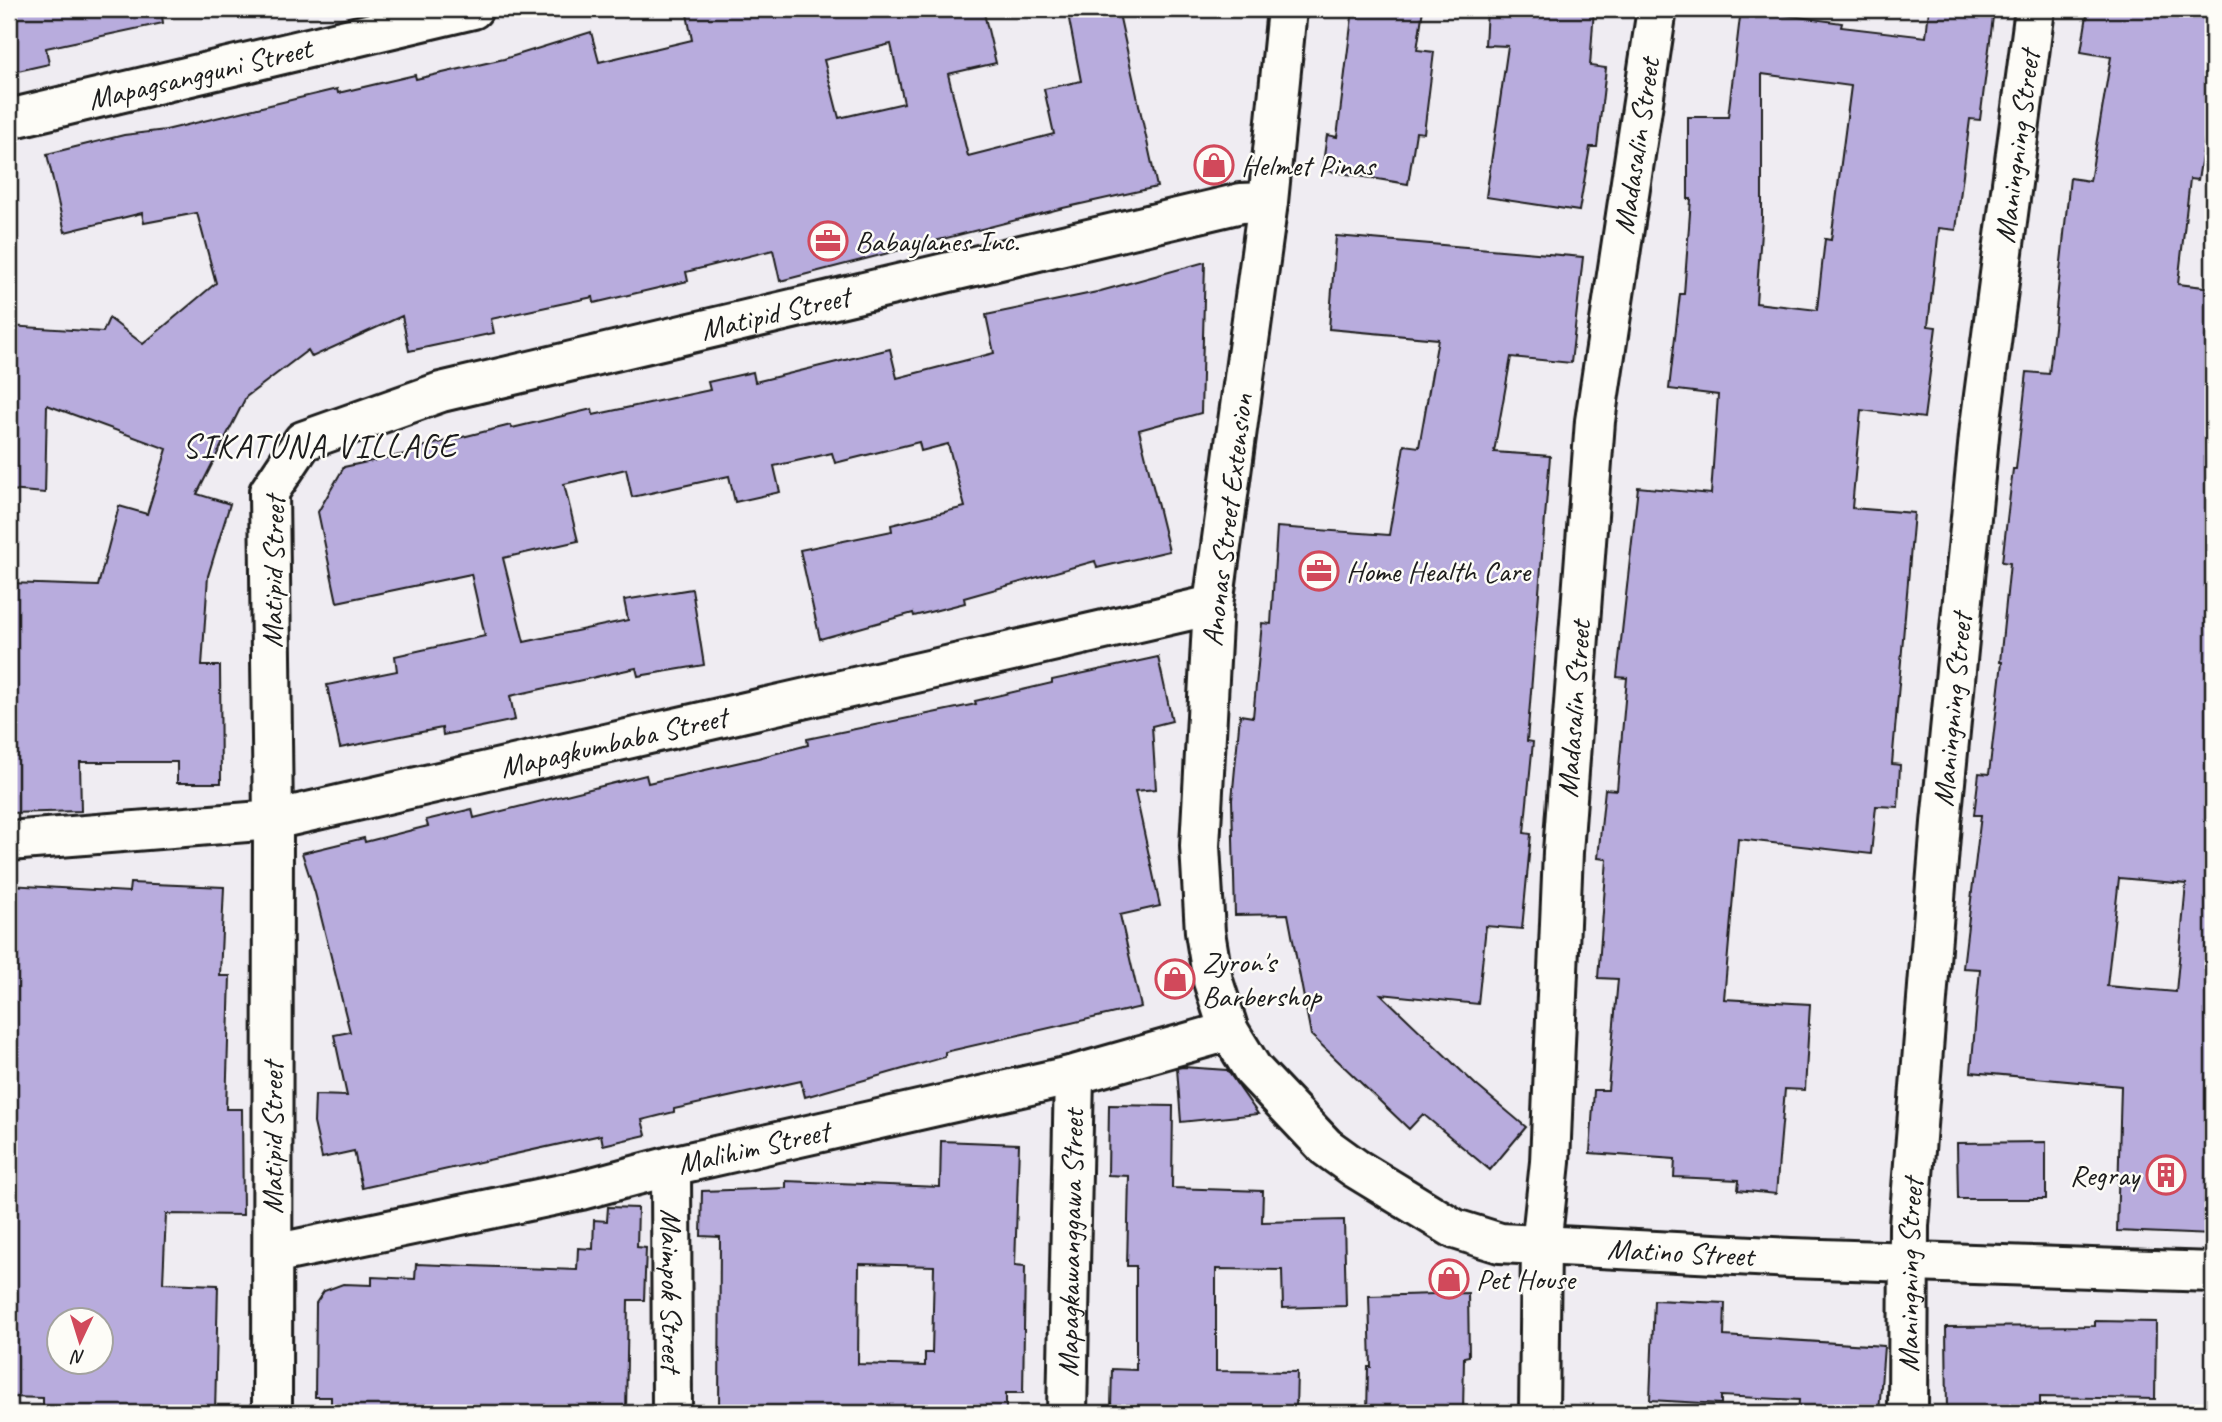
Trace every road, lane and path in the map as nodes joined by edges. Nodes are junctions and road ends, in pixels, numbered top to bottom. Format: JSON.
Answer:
{"nodes":[{"id":1,"x":473,"y":9,"type":"edge"},
{"id":2,"x":1287,"y":9,"type":"edge"},
{"id":3,"x":1657,"y":9,"type":"edge"},
{"id":4,"x":2035,"y":9,"type":"edge"},
{"id":5,"x":9,"y":119,"type":"edge"},
{"id":6,"x":1268,"y":202,"type":"junction"},
{"id":7,"x":1213,"y":605,"type":"junction"},
{"id":8,"x":273,"y":820,"type":"junction"},
{"id":9,"x":9,"y":841,"type":"edge"},
{"id":10,"x":1228,"y":1031,"type":"junction"},
{"id":11,"x":1074,"y":1075,"type":"junction"},
{"id":12,"x":671,"y":1166,"type":"junction"},
{"id":13,"x":1541,"y":1246,"type":"junction"},
{"id":14,"x":273,"y":1254,"type":"junction"},
{"id":15,"x":1907,"y":1262,"type":"junction"},
{"id":16,"x":2213,"y":1272,"type":"edge"},
{"id":17,"x":272,"y":1413,"type":"edge"},
{"id":18,"x":672,"y":1413,"type":"edge"},
{"id":19,"x":1067,"y":1413,"type":"edge"},
{"id":20,"x":1539,"y":1413,"type":"edge"},
{"id":21,"x":1908,"y":1413,"type":"edge"}],
"edges":[{"from":1,"to":5,"type":"street","name":"Mapagsangguni Street"},
{"from":2,"to":6,"type":"street","name":"Anonas Street Extension"},
{"from":3,"to":13,"type":"street","name":"Madasalin Street"},
{"from":4,"to":15,"type":"street","name":"Maningning Street"},
{"from":6,"to":7,"type":"street","name":"Anonas Street Extension"},
{"from":6,"to":8,"type":"street","name":"Matipid Street"},
{"from":7,"to":8,"type":"street","name":"Mapagkumbaba Street"},
{"from":7,"to":10,"type":"street","name":"Anonas Street Extension"},
{"from":8,"to":9,"type":"street","name":"Mapagkumbaba Street"},
{"from":8,"to":14,"type":"street","name":"Matipid Street"},
{"from":10,"to":11,"type":"street","name":"Malihim Street"},
{"from":10,"to":13,"type":"street","name":"Matino Street"},
{"from":11,"to":12,"type":"street","name":"Malihim Street"},
{"from":11,"to":19,"type":"street","name":"Mapagkawanggawa Street"},
{"from":12,"to":14,"type":"street","name":"Malihim Street"},
{"from":12,"to":18,"type":"street","name":"Maimpok Street"},
{"from":13,"to":15,"type":"street","name":"Matino Street"},
{"from":13,"to":20,"type":"street","name":"Madasalin Street"},
{"from":14,"to":17,"type":"street","name":"Matipid Street"},
{"from":15,"to":16,"type":"street","name":"Matino Street"},
{"from":15,"to":21,"type":"street","name":"Maningning Street"}]}
